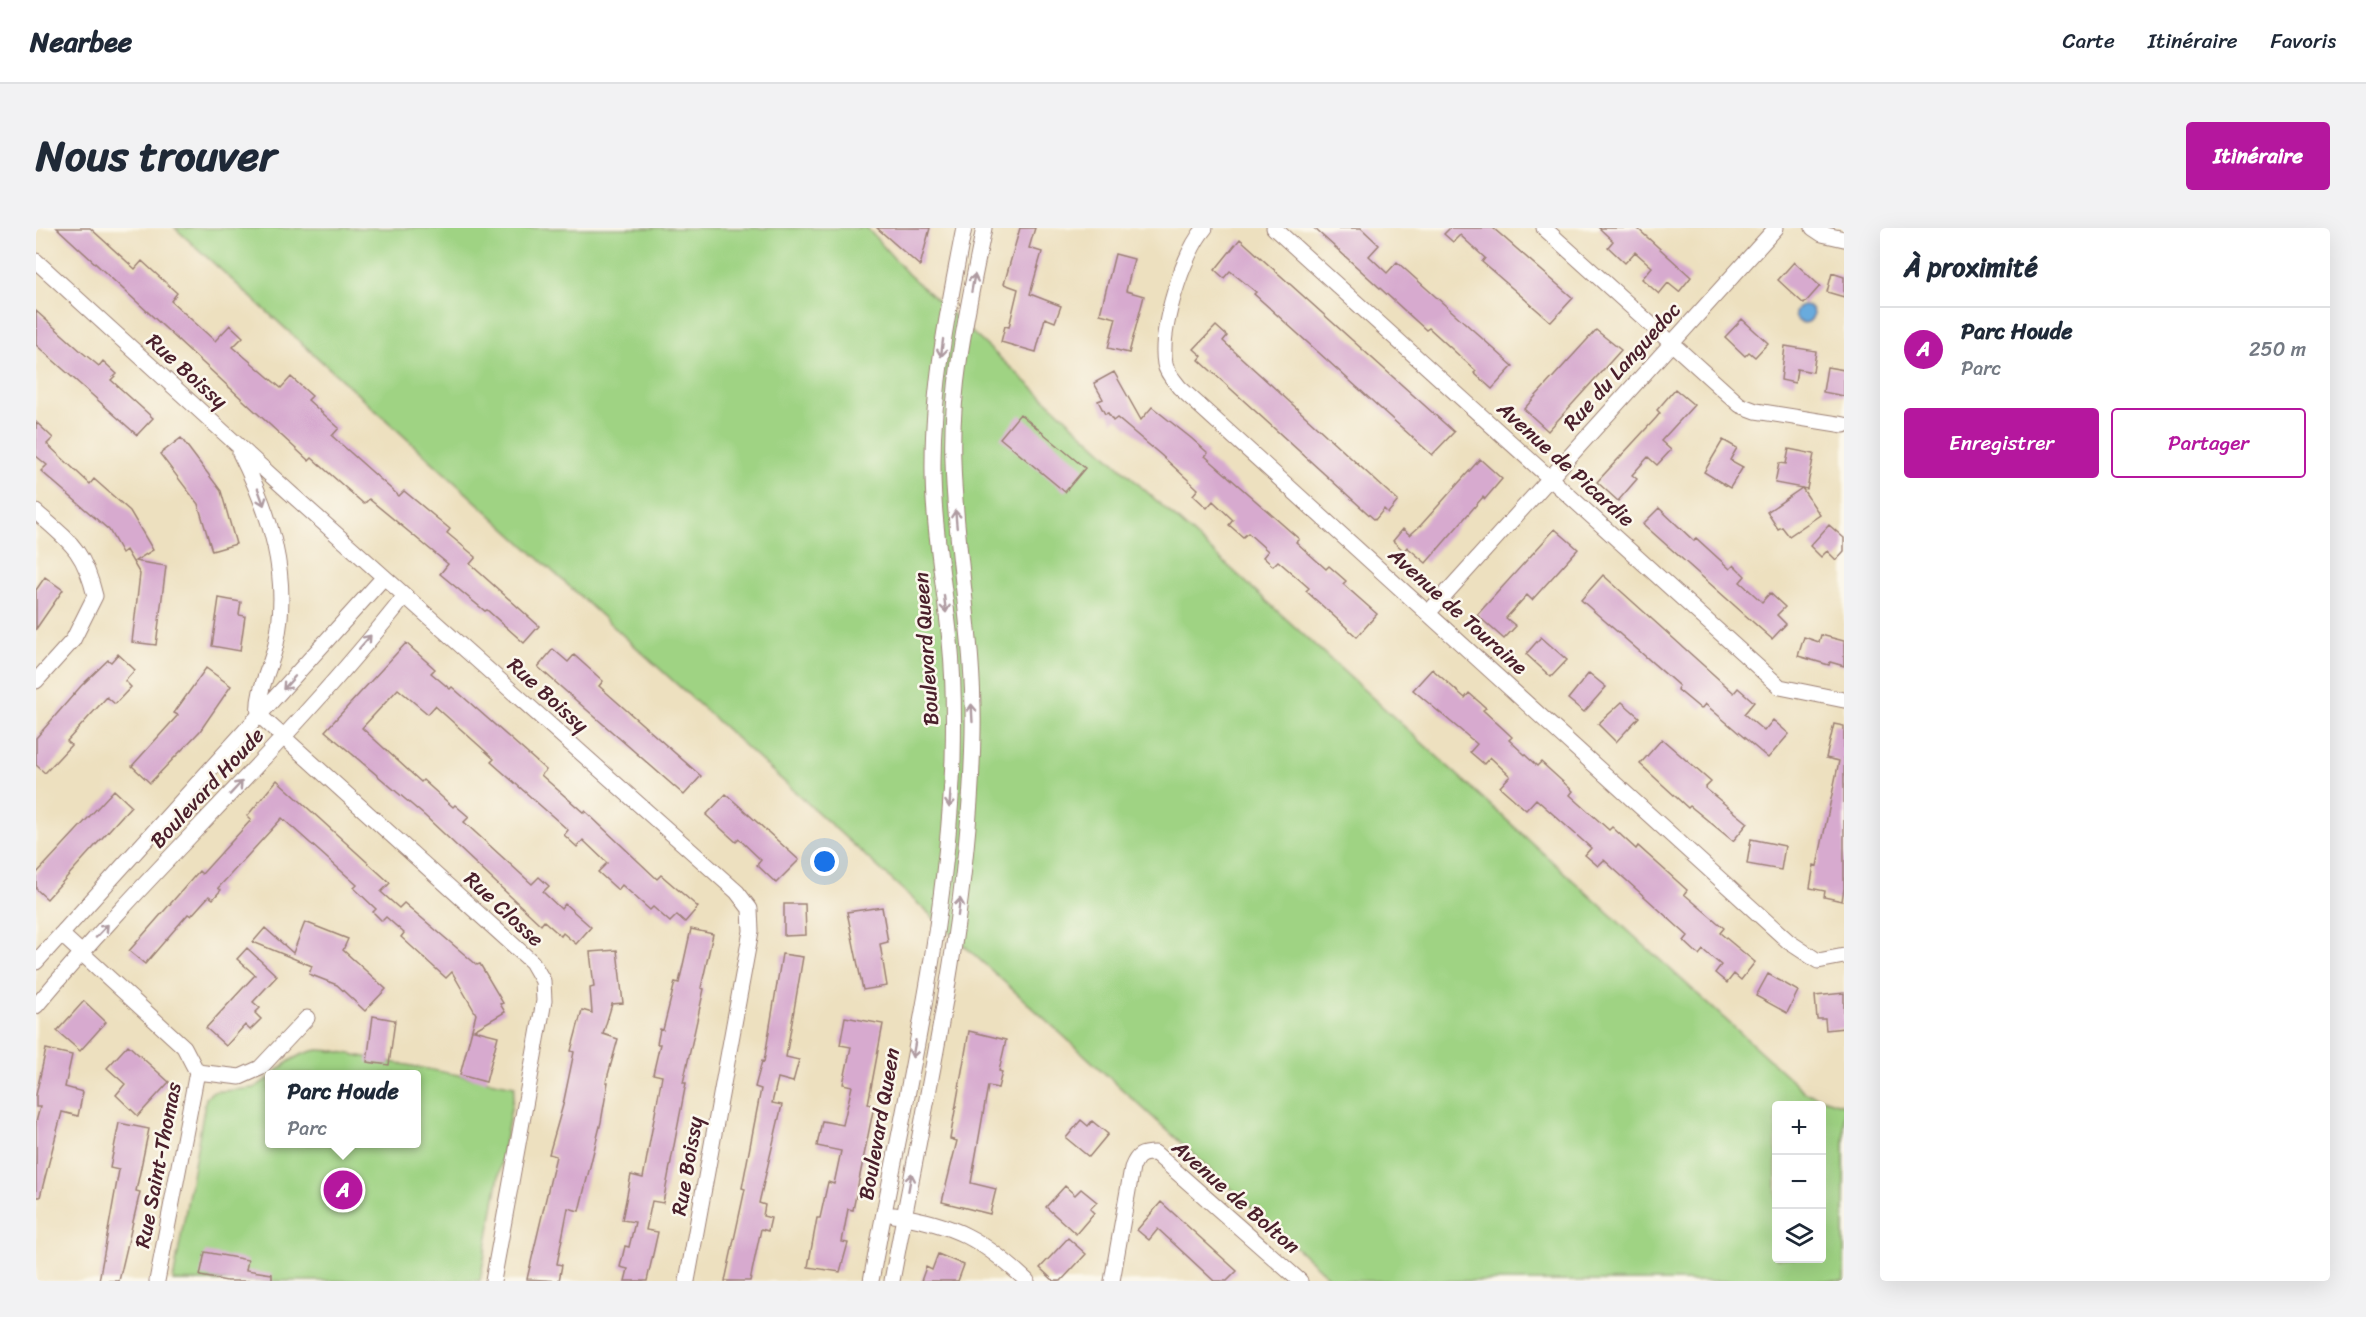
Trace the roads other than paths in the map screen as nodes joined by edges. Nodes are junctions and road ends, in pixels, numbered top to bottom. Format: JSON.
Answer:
{"nodes":[{"id":1,"x":964,"y":228,"type":"edge"},
{"id":2,"x":984,"y":228,"type":"edge"},
{"id":3,"x":1205,"y":228,"type":"edge"},
{"id":4,"x":1274,"y":228,"type":"edge"},
{"id":5,"x":1544,"y":228,"type":"edge"},
{"id":6,"x":1776,"y":228,"type":"edge"},
{"id":7,"x":1813,"y":228,"type":"edge"},
{"id":8,"x":1844,"y":239,"type":"edge"},
{"id":9,"x":36,"y":261,"type":"edge"},
{"id":10,"x":946,"y":320,"type":"junction"},
{"id":11,"x":966,"y":323,"type":"junction"},
{"id":12,"x":1671,"y":343,"type":"junction"},
{"id":13,"x":1844,"y":425,"type":"edge"},
{"id":14,"x":236,"y":444,"type":"junction"},
{"id":15,"x":1550,"y":478,"type":"junction"},
{"id":16,"x":36,"y":512,"type":"edge"},
{"id":17,"x":384,"y":577,"type":"junction"},
{"id":18,"x":405,"y":596,"type":"junction"},
{"id":19,"x":1429,"y":612,"type":"junction"},
{"id":20,"x":36,"y":681,"type":"edge"},
{"id":21,"x":1844,"y":700,"type":"edge"},
{"id":22,"x":259,"y":715,"type":"junction"},
{"id":23,"x":284,"y":737,"type":"junction"},
{"id":24,"x":61,"y":934,"type":"junction"},
{"id":25,"x":82,"y":953,"type":"junction"},
{"id":26,"x":1844,"y":956,"type":"edge"},
{"id":27,"x":36,"y":962,"type":"edge"},
{"id":28,"x":928,"y":975,"type":"junction"},
{"id":29,"x":947,"y":978,"type":"junction"},
{"id":30,"x":36,"y":1006,"type":"edge"},
{"id":31,"x":307,"y":1018,"type":"dead end"},
{"id":32,"x":197,"y":1072,"type":"junction"},
{"id":33,"x":884,"y":1213,"type":"junction"},
{"id":34,"x":904,"y":1216,"type":"junction"},
{"id":35,"x":157,"y":1281,"type":"edge"},
{"id":36,"x":493,"y":1281,"type":"edge"},
{"id":37,"x":687,"y":1281,"type":"edge"},
{"id":38,"x":871,"y":1281,"type":"edge"},
{"id":39,"x":892,"y":1281,"type":"edge"},
{"id":40,"x":1027,"y":1281,"type":"edge"},
{"id":41,"x":1112,"y":1281,"type":"edge"},
{"id":42,"x":1299,"y":1281,"type":"edge"}],
"edges":[{"from":1,"to":10,"type":"street","name":"Boulevard Queen"},
{"from":11,"to":2,"type":"street","name":"Boulevard Queen","one_way":true},
{"from":3,"to":19,"type":"street","name":"Avenue de Touraine"},
{"from":4,"to":15,"type":"street","name":"Avenue de Picardie"},
{"from":5,"to":12,"type":"street"},
{"from":6,"to":12,"type":"street","name":"Rue du Languedoc"},
{"from":7,"to":8,"type":"street"},
{"from":9,"to":14,"type":"street","name":"Rue Boissy"},
{"from":10,"to":11,"type":"street"},
{"from":10,"to":28,"type":"street","name":"Boulevard Queen","one_way":true},
{"from":29,"to":11,"type":"street","name":"Boulevard Queen","one_way":true},
{"from":12,"to":13,"type":"street"},
{"from":12,"to":15,"type":"street","name":"Rue du Languedoc"},
{"from":14,"to":17,"type":"street","name":"Rue Boissy"},
{"from":14,"to":22,"type":"street","name":"Boulevard Houde","one_way":true},
{"from":15,"to":19,"type":"street","name":"Rue du Languedoc"},
{"from":15,"to":21,"type":"street","name":"Avenue de Picardie"},
{"from":16,"to":20,"type":"street"},
{"from":17,"to":18,"type":"street","name":"Rue Boissy"},
{"from":17,"to":22,"type":"street","name":"Boulevard Houde","one_way":true},
{"from":23,"to":18,"type":"street","name":"Boulevard Houde","one_way":true},
{"from":18,"to":37,"type":"street","name":"Rue Boissy"},
{"from":19,"to":26,"type":"street","name":"Avenue de Touraine"},
{"from":22,"to":23,"type":"street","name":"Rue Closse"},
{"from":22,"to":24,"type":"street","name":"Boulevard Houde"},
{"from":25,"to":23,"type":"street","name":"Boulevard Houde","one_way":true},
{"from":23,"to":36,"type":"street","name":"Rue Closse"},
{"from":24,"to":25,"type":"street","name":"Rue Saint-Thomas"},
{"from":24,"to":27,"type":"street","name":"Boulevard Houde"},
{"from":25,"to":30,"type":"street","name":"Boulevard Houde"},
{"from":25,"to":32,"type":"street","name":"Rue Saint-Thomas"},
{"from":28,"to":29,"type":"street"},
{"from":28,"to":33,"type":"street","name":"Boulevard Queen","one_way":true},
{"from":34,"to":29,"type":"street","name":"Boulevard Queen","one_way":true},
{"from":31,"to":32,"type":"street"},
{"from":32,"to":35,"type":"street","name":"Rue Saint-Thomas"},
{"from":33,"to":34,"type":"street"},
{"from":33,"to":38,"type":"street","name":"Boulevard Queen"},
{"from":34,"to":39,"type":"street","name":"Boulevard Queen"},
{"from":34,"to":40,"type":"street"},
{"from":41,"to":42,"type":"street","name":"Avenue de Bolton"}]}
